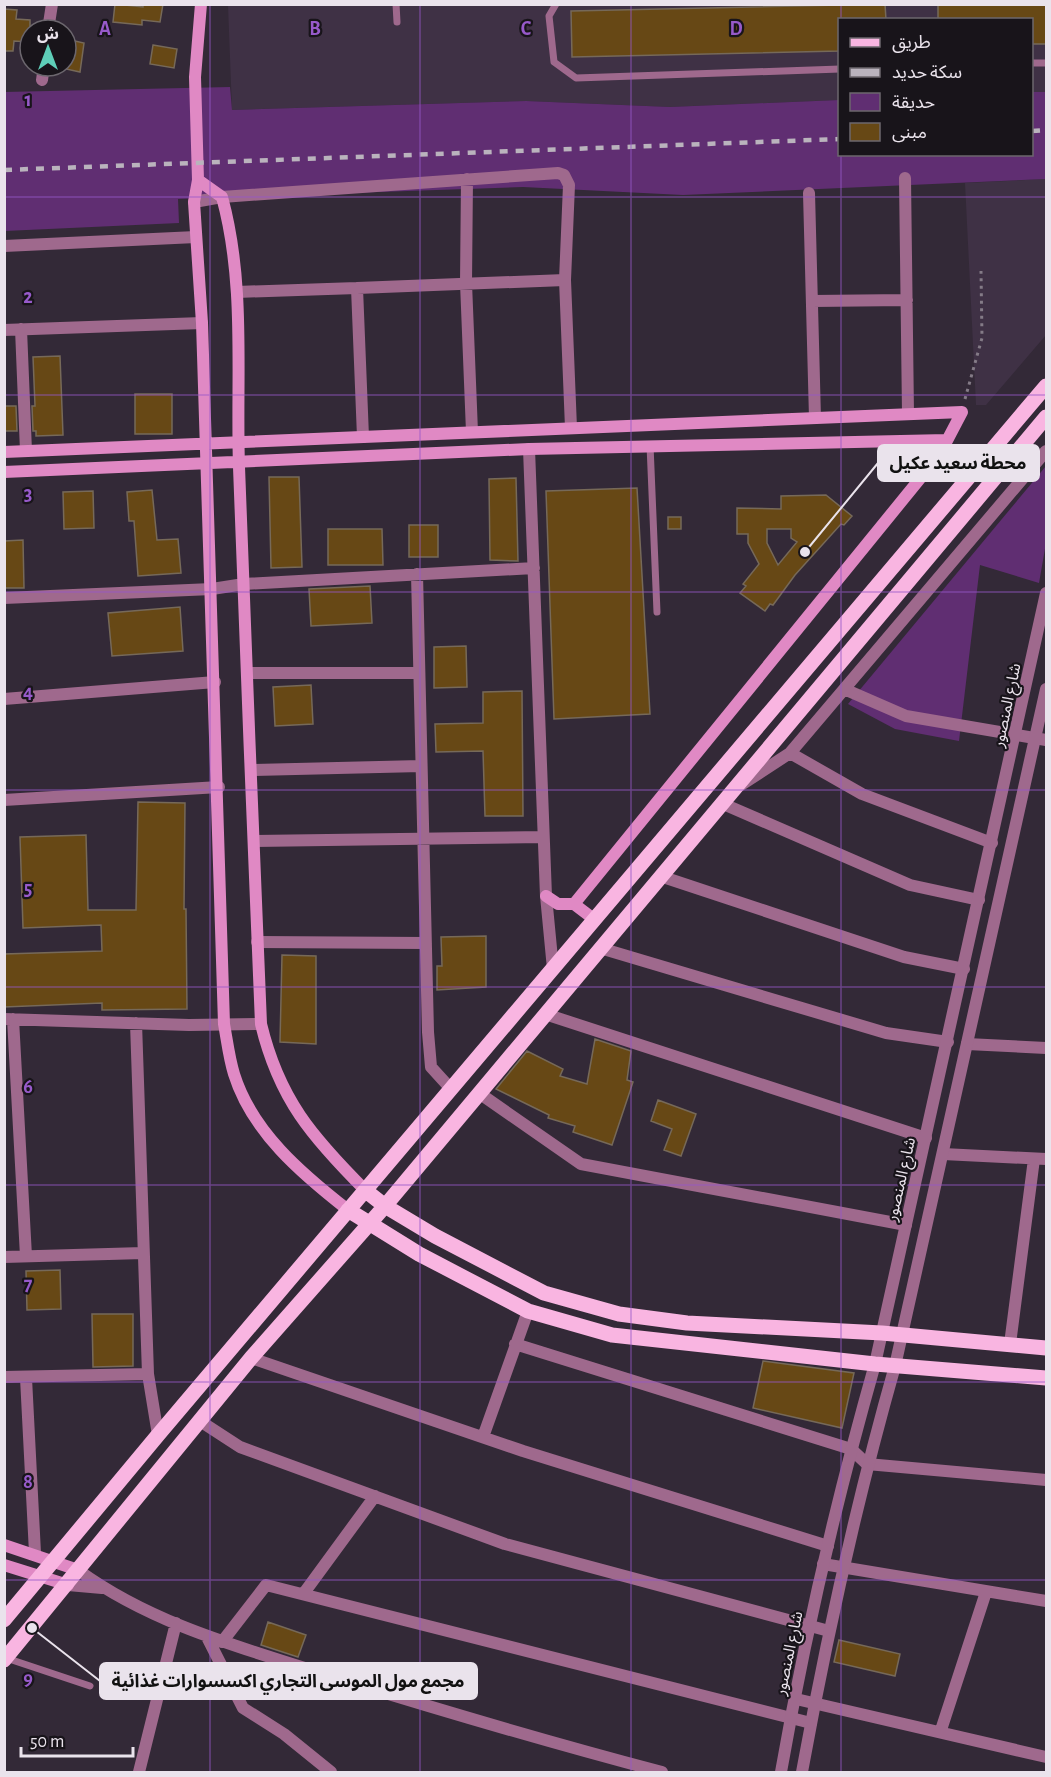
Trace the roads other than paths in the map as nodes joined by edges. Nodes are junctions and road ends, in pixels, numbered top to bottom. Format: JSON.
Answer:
{"nodes":[{"id":1,"x":201,"y":4,"type":"edge"},
{"id":2,"x":396,"y":4,"type":"edge"},
{"id":3,"x":556,"y":4,"type":"edge"},
{"id":4,"x":397,"y":21,"type":"dead end"},
{"id":5,"x":838,"y":69,"type":"edge"},
{"id":6,"x":905,"y":178,"type":"dead end"},
{"id":7,"x":467,"y":179,"type":"junction"},
{"id":8,"x":198,"y":180,"type":"junction"},
{"id":9,"x":809,"y":193,"type":"dead end"},
{"id":10,"x":222,"y":197,"type":"junction"},
{"id":11,"x":194,"y":202,"type":"junction"},
{"id":12,"x":196,"y":237,"type":"junction"},
{"id":13,"x":4,"y":246,"type":"edge"},
{"id":14,"x":566,"y":280,"type":"junction"},
{"id":15,"x":466,"y":283,"type":"junction"},
{"id":16,"x":357,"y":288,"type":"junction"},
{"id":17,"x":237,"y":292,"type":"junction"},
{"id":18,"x":812,"y":300,"type":"junction"},
{"id":19,"x":907,"y":300,"type":"junction"},
{"id":20,"x":202,"y":323,"type":"junction"},
{"id":21,"x":21,"y":329,"type":"junction"},
{"id":22,"x":4,"y":330,"type":"edge"},
{"id":23,"x":1047,"y":386,"type":"edge"},
{"id":24,"x":908,"y":414,"type":"junction"},
{"id":25,"x":1047,"y":417,"type":"edge"},
{"id":26,"x":815,"y":418,"type":"junction"},
{"id":27,"x":571,"y":428,"type":"junction"},
{"id":28,"x":472,"y":432,"type":"junction"},
{"id":29,"x":363,"y":437,"type":"junction"},
{"id":30,"x":947,"y":440,"type":"junction"},
{"id":31,"x":238,"y":442,"type":"junction"},
{"id":32,"x":207,"y":444,"type":"junction"},
{"id":33,"x":650,"y":445,"type":"junction"},
{"id":34,"x":529,"y":449,"type":"junction"},
{"id":35,"x":26,"y":451,"type":"junction"},
{"id":36,"x":1047,"y":451,"type":"edge"},
{"id":37,"x":4,"y":452,"type":"edge"},
{"id":38,"x":239,"y":461,"type":"junction"},
{"id":39,"x":207,"y":463,"type":"junction"},
{"id":40,"x":4,"y":472,"type":"edge"},
{"id":41,"x":534,"y":568,"type":"junction"},
{"id":42,"x":417,"y":574,"type":"junction"},
{"id":43,"x":244,"y":584,"type":"junction"},
{"id":44,"x":212,"y":589,"type":"junction"},
{"id":45,"x":1047,"y":592,"type":"edge"},
{"id":46,"x":4,"y":598,"type":"edge"},
{"id":47,"x":657,"y":612,"type":"dead end"},
{"id":48,"x":247,"y":673,"type":"junction"},
{"id":49,"x":419,"y":673,"type":"junction"},
{"id":50,"x":215,"y":682,"type":"junction"},
{"id":51,"x":844,"y":689,"type":"junction"},
{"id":52,"x":1047,"y":689,"type":"edge"},
{"id":53,"x":4,"y":699,"type":"edge"},
{"id":54,"x":1016,"y":737,"type":"junction"},
{"id":55,"x":1041,"y":739,"type":"edge"},
{"id":56,"x":790,"y":753,"type":"junction"},
{"id":57,"x":421,"y":766,"type":"junction"},
{"id":58,"x":251,"y":770,"type":"junction"},
{"id":59,"x":219,"y":788,"type":"junction"},
{"id":60,"x":724,"y":799,"type":"junction"},
{"id":61,"x":4,"y":800,"type":"edge"},
{"id":62,"x":543,"y":837,"type":"junction"},
{"id":63,"x":423,"y":838,"type":"junction"},
{"id":64,"x":254,"y":841,"type":"junction"},
{"id":65,"x":992,"y":843,"type":"junction"},
{"id":66,"x":660,"y":876,"type":"junction"},
{"id":67,"x":546,"y":896,"type":"junction"},
{"id":68,"x":979,"y":900,"type":"junction"},
{"id":69,"x":574,"y":904,"type":"junction"},
{"id":70,"x":595,"y":920,"type":"junction"},
{"id":71,"x":257,"y":942,"type":"junction"},
{"id":72,"x":426,"y":943,"type":"junction"},
{"id":73,"x":600,"y":948,"type":"junction"},
{"id":74,"x":553,"y":969,"type":"junction"},
{"id":75,"x":964,"y":969,"type":"junction"},
{"id":76,"x":545,"y":1014,"type":"junction"},
{"id":77,"x":9,"y":1019,"type":"edge"},
{"id":78,"x":136,"y":1023,"type":"junction"},
{"id":79,"x":224,"y":1024,"type":"junction"},
{"id":80,"x":261,"y":1024,"type":"junction"},
{"id":81,"x":948,"y":1042,"type":"junction"},
{"id":82,"x":967,"y":1044,"type":"junction"},
{"id":83,"x":1047,"y":1048,"type":"edge"},
{"id":84,"x":451,"y":1089,"type":"junction"},
{"id":85,"x":479,"y":1093,"type":"junction"},
{"id":86,"x":926,"y":1138,"type":"junction"},
{"id":87,"x":943,"y":1154,"type":"junction"},
{"id":88,"x":1040,"y":1159,"type":"edge"},
{"id":89,"x":366,"y":1191,"type":"junction"},
{"id":90,"x":385,"y":1206,"type":"junction"},
{"id":91,"x":348,"y":1210,"type":"junction"},
{"id":92,"x":369,"y":1225,"type":"junction"},
{"id":93,"x":906,"y":1225,"type":"junction"},
{"id":94,"x":143,"y":1253,"type":"junction"},
{"id":95,"x":26,"y":1256,"type":"junction"},
{"id":96,"x":4,"y":1257,"type":"edge"},
{"id":97,"x":528,"y":1311,"type":"junction"},
{"id":98,"x":882,"y":1333,"type":"junction"},
{"id":99,"x":902,"y":1335,"type":"junction"},
{"id":100,"x":515,"y":1344,"type":"junction"},
{"id":101,"x":1010,"y":1344,"type":"junction"},
{"id":102,"x":1047,"y":1347,"type":"edge"},
{"id":103,"x":251,"y":1358,"type":"junction"},
{"id":104,"x":875,"y":1364,"type":"junction"},
{"id":105,"x":895,"y":1366,"type":"junction"},
{"id":106,"x":148,"y":1374,"type":"junction"},
{"id":107,"x":4,"y":1377,"type":"edge"},
{"id":108,"x":26,"y":1378,"type":"junction"},
{"id":109,"x":1047,"y":1378,"type":"edge"},
{"id":110,"x":200,"y":1421,"type":"junction"},
{"id":111,"x":158,"y":1435,"type":"junction"},
{"id":112,"x":483,"y":1437,"type":"junction"},
{"id":113,"x":851,"y":1449,"type":"junction"},
{"id":114,"x":867,"y":1464,"type":"junction"},
{"id":115,"x":1047,"y":1480,"type":"edge"},
{"id":116,"x":375,"y":1496,"type":"junction"},
{"id":117,"x":4,"y":1545,"type":"edge"},
{"id":118,"x":828,"y":1546,"type":"junction"},
{"id":119,"x":35,"y":1553,"type":"junction"},
{"id":120,"x":54,"y":1561,"type":"junction"},
{"id":121,"x":824,"y":1564,"type":"junction"},
{"id":122,"x":4,"y":1565,"type":"edge"},
{"id":123,"x":843,"y":1566,"type":"junction"},
{"id":124,"x":78,"y":1570,"type":"junction"},
{"id":125,"x":41,"y":1574,"type":"junction"},
{"id":126,"x":68,"y":1585,"type":"junction"},
{"id":127,"x":103,"y":1588,"type":"junction"},
{"id":128,"x":986,"y":1592,"type":"junction"},
{"id":129,"x":304,"y":1593,"type":"junction"},
{"id":130,"x":1047,"y":1601,"type":"edge"},
{"id":131,"x":4,"y":1620,"type":"edge"},
{"id":132,"x":176,"y":1623,"type":"junction"},
{"id":133,"x":811,"y":1627,"type":"junction"},
{"id":134,"x":829,"y":1631,"type":"junction"},
{"id":135,"x":207,"y":1637,"type":"junction"},
{"id":136,"x":222,"y":1642,"type":"junction"},
{"id":137,"x":5,"y":1659,"type":"edge"},
{"id":138,"x":90,"y":1686,"type":"dead end"},
{"id":139,"x":796,"y":1699,"type":"junction"},
{"id":140,"x":815,"y":1702,"type":"junction"},
{"id":141,"x":790,"y":1720,"type":"junction"},
{"id":142,"x":811,"y":1723,"type":"junction"},
{"id":143,"x":941,"y":1730,"type":"junction"},
{"id":144,"x":1047,"y":1757,"type":"edge"},
{"id":145,"x":139,"y":1773,"type":"edge"},
{"id":146,"x":331,"y":1773,"type":"edge"},
{"id":147,"x":662,"y":1773,"type":"edge"},
{"id":148,"x":782,"y":1773,"type":"edge"},
{"id":149,"x":802,"y":1773,"type":"edge"}],
"edges":[{"from":1,"to":8,"type":"main road"},
{"from":2,"to":4,"type":"lane"},
{"from":3,"to":5,"type":"lane"},
{"from":6,"to":19,"type":"street"},
{"from":7,"to":10,"type":"street"},
{"from":7,"to":14,"type":"street"},
{"from":7,"to":15,"type":"street"},
{"from":8,"to":10,"type":"main road"},
{"from":8,"to":11,"type":"main road"},
{"from":9,"to":18,"type":"street"},
{"from":10,"to":11,"type":"street"},
{"from":10,"to":17,"type":"main road"},
{"from":11,"to":12,"type":"main road"},
{"from":12,"to":13,"type":"street"},
{"from":12,"to":20,"type":"main road"},
{"from":14,"to":15,"type":"street"},
{"from":14,"to":27,"type":"street"},
{"from":15,"to":16,"type":"street"},
{"from":15,"to":28,"type":"street"},
{"from":16,"to":17,"type":"street"},
{"from":16,"to":29,"type":"street"},
{"from":17,"to":31,"type":"main road"},
{"from":18,"to":19,"type":"street"},
{"from":18,"to":26,"type":"street"},
{"from":19,"to":24,"type":"street"},
{"from":20,"to":21,"type":"street"},
{"from":20,"to":32,"type":"main road"},
{"from":21,"to":22,"type":"street"},
{"from":21,"to":35,"type":"street"},
{"from":23,"to":70,"type":"main road"},
{"from":24,"to":26,"type":"main road"},
{"from":24,"to":30,"type":"main road"},
{"from":25,"to":60,"type":"main road"},
{"from":26,"to":27,"type":"main road"},
{"from":27,"to":28,"type":"main road"},
{"from":28,"to":29,"type":"main road"},
{"from":29,"to":31,"type":"main road"},
{"from":30,"to":33,"type":"main road"},
{"from":30,"to":69,"type":"main road"},
{"from":31,"to":32,"type":"main road"},
{"from":31,"to":38,"type":"main road"},
{"from":32,"to":35,"type":"main road"},
{"from":32,"to":39,"type":"main road"},
{"from":33,"to":34,"type":"main road"},
{"from":33,"to":47,"type":"lane"},
{"from":34,"to":38,"type":"main road"},
{"from":34,"to":41,"type":"street"},
{"from":35,"to":37,"type":"main road"},
{"from":36,"to":51,"type":"street"},
{"from":38,"to":39,"type":"main road"},
{"from":38,"to":43,"type":"main road"},
{"from":39,"to":40,"type":"main road"},
{"from":39,"to":44,"type":"main road"},
{"from":41,"to":42,"type":"street"},
{"from":41,"to":62,"type":"street"},
{"from":42,"to":43,"type":"street"},
{"from":42,"to":49,"type":"street"},
{"from":43,"to":44,"type":"street"},
{"from":43,"to":48,"type":"main road"},
{"from":44,"to":46,"type":"street"},
{"from":44,"to":50,"type":"main road"},
{"from":45,"to":54,"type":"street","name":"شارع المنصور"},
{"from":48,"to":49,"type":"street"},
{"from":48,"to":58,"type":"main road"},
{"from":49,"to":57,"type":"street"},
{"from":50,"to":53,"type":"street"},
{"from":50,"to":59,"type":"main road"},
{"from":51,"to":54,"type":"street"},
{"from":51,"to":56,"type":"street"},
{"from":52,"to":55,"type":"street"},
{"from":54,"to":55,"type":"street"},
{"from":54,"to":65,"type":"street","name":"شارع المنصور"},
{"from":55,"to":82,"type":"street"},
{"from":56,"to":60,"type":"street"},
{"from":56,"to":65,"type":"street"},
{"from":57,"to":58,"type":"street"},
{"from":57,"to":63,"type":"street"},
{"from":58,"to":64,"type":"main road"},
{"from":59,"to":61,"type":"street"},
{"from":59,"to":79,"type":"main road"},
{"from":60,"to":66,"type":"main road"},
{"from":60,"to":68,"type":"street"},
{"from":62,"to":63,"type":"street"},
{"from":62,"to":67,"type":"street"},
{"from":63,"to":64,"type":"street"},
{"from":63,"to":72,"type":"street"},
{"from":64,"to":71,"type":"main road"},
{"from":65,"to":68,"type":"street","name":"شارع المنصور"},
{"from":66,"to":73,"type":"main road"},
{"from":66,"to":75,"type":"street"},
{"from":67,"to":69,"type":"main road"},
{"from":67,"to":74,"type":"street"},
{"from":68,"to":75,"type":"street","name":"شارع المنصور"},
{"from":69,"to":70,"type":"main road"},
{"from":70,"to":74,"type":"main road"},
{"from":71,"to":72,"type":"street"},
{"from":71,"to":80,"type":"main road"},
{"from":72,"to":84,"type":"street"},
{"from":73,"to":76,"type":"main road"},
{"from":73,"to":81,"type":"street"},
{"from":74,"to":84,"type":"main road"},
{"from":75,"to":81,"type":"street","name":"شارع المنصور"},
{"from":76,"to":85,"type":"main road"},
{"from":76,"to":86,"type":"street"},
{"from":77,"to":78,"type":"street"},
{"from":77,"to":95,"type":"street"},
{"from":78,"to":79,"type":"street"},
{"from":78,"to":94,"type":"street"},
{"from":79,"to":80,"type":"street"},
{"from":79,"to":91,"type":"main road"},
{"from":80,"to":89,"type":"main road"},
{"from":81,"to":82,"type":"street"},
{"from":81,"to":86,"type":"street","name":"شارع المنصور"},
{"from":82,"to":83,"type":"street"},
{"from":82,"to":87,"type":"street"},
{"from":84,"to":89,"type":"main road"},
{"from":85,"to":90,"type":"main road"},
{"from":85,"to":93,"type":"street"},
{"from":86,"to":93,"type":"street","name":"شارع المنصور"},
{"from":87,"to":88,"type":"street"},
{"from":87,"to":99,"type":"street"},
{"from":88,"to":101,"type":"street"},
{"from":89,"to":90,"type":"main road"},
{"from":89,"to":91,"type":"main road"},
{"from":90,"to":92,"type":"main road"},
{"from":90,"to":98,"type":"main road"},
{"from":91,"to":92,"type":"main road"},
{"from":91,"to":111,"type":"main road"},
{"from":92,"to":97,"type":"main road"},
{"from":92,"to":103,"type":"main road"},
{"from":93,"to":98,"type":"street","name":"شارع المنصور"},
{"from":94,"to":95,"type":"street"},
{"from":94,"to":106,"type":"street"},
{"from":95,"to":96,"type":"street"},
{"from":97,"to":100,"type":"street"},
{"from":97,"to":104,"type":"main road"},
{"from":98,"to":99,"type":"main road"},
{"from":98,"to":104,"type":"street","name":"شارع المنصور"},
{"from":99,"to":101,"type":"main road"},
{"from":99,"to":105,"type":"street"},
{"from":100,"to":112,"type":"street"},
{"from":100,"to":113,"type":"street"},
{"from":101,"to":102,"type":"main road"},
{"from":103,"to":110,"type":"main road"},
{"from":103,"to":112,"type":"street"},
{"from":104,"to":105,"type":"main road"},
{"from":104,"to":113,"type":"street","name":"شارع المنصور"},
{"from":105,"to":109,"type":"main road"},
{"from":105,"to":114,"type":"street"},
{"from":106,"to":108,"type":"street"},
{"from":106,"to":111,"type":"street"},
{"from":107,"to":108,"type":"street"},
{"from":108,"to":119,"type":"street"},
{"from":110,"to":116,"type":"street"},
{"from":110,"to":124,"type":"main road"},
{"from":111,"to":120,"type":"main road"},
{"from":112,"to":118,"type":"street"},
{"from":113,"to":114,"type":"street"},
{"from":113,"to":118,"type":"street","name":"شارع المنصور"},
{"from":114,"to":115,"type":"street"},
{"from":114,"to":123,"type":"street"},
{"from":116,"to":129,"type":"street"},
{"from":116,"to":133,"type":"street"},
{"from":117,"to":119,"type":"main road"},
{"from":118,"to":121,"type":"street","name":"شارع المنصور"},
{"from":119,"to":120,"type":"main road"},
{"from":120,"to":124,"type":"main road"},
{"from":120,"to":125,"type":"main road"},
{"from":121,"to":123,"type":"street"},
{"from":121,"to":133,"type":"street","name":"شارع المنصور"},
{"from":122,"to":125,"type":"main road"},
{"from":123,"to":128,"type":"street"},
{"from":123,"to":134,"type":"street"},
{"from":124,"to":126,"type":"main road"},
{"from":124,"to":127,"type":"street"},
{"from":125,"to":126,"type":"main road"},
{"from":125,"to":131,"type":"main road"},
{"from":126,"to":127,"type":"street"},
{"from":126,"to":137,"type":"main road"},
{"from":127,"to":132,"type":"street"},
{"from":128,"to":130,"type":"street"},
{"from":128,"to":143,"type":"street"},
{"from":129,"to":136,"type":"street"},
{"from":129,"to":141,"type":"street"},
{"from":132,"to":135,"type":"street"},
{"from":132,"to":145,"type":"street"},
{"from":133,"to":134,"type":"street"},
{"from":133,"to":139,"type":"street","name":"شارع المنصور"},
{"from":134,"to":140,"type":"street"},
{"from":135,"to":136,"type":"street"},
{"from":135,"to":146,"type":"street"},
{"from":136,"to":147,"type":"street"},
{"from":137,"to":138,"type":"lane"},
{"from":139,"to":140,"type":"street"},
{"from":139,"to":141,"type":"street","name":"شارع المنصور"},
{"from":140,"to":142,"type":"street"},
{"from":140,"to":143,"type":"street"},
{"from":141,"to":142,"type":"street"},
{"from":141,"to":148,"type":"street","name":"شارع المنصور"},
{"from":142,"to":149,"type":"street"},
{"from":143,"to":144,"type":"street"}]}
